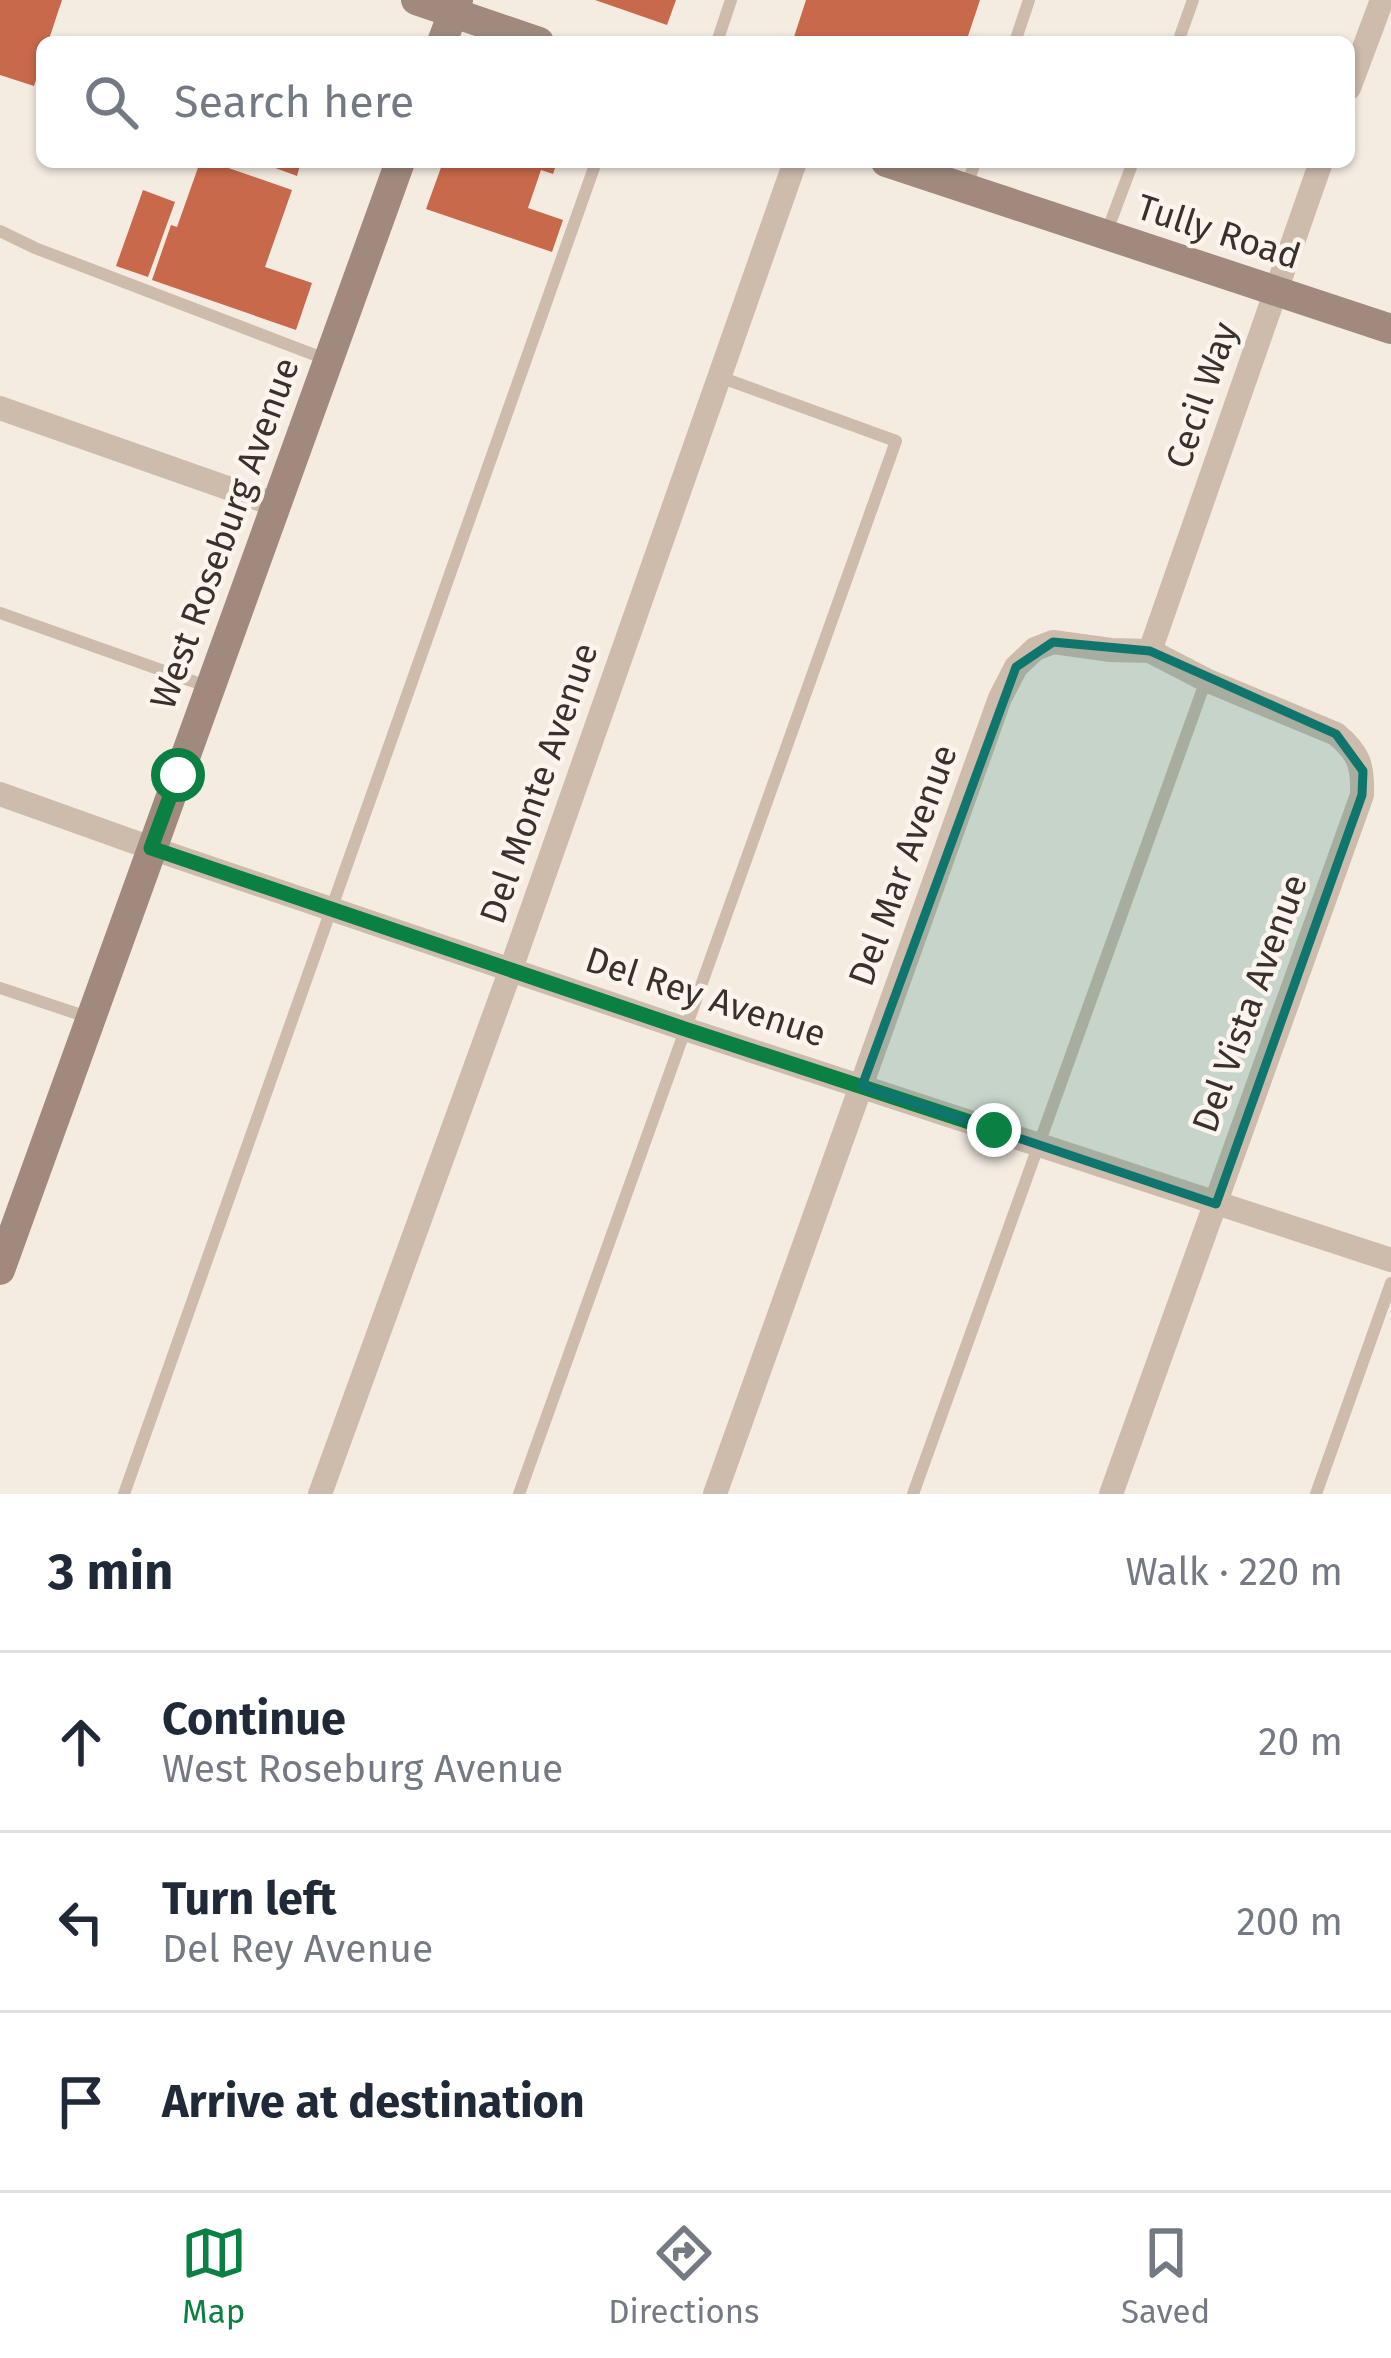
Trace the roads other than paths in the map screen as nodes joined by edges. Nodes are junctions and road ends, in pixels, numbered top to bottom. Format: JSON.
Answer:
{"nodes":[{"id":1,"x":416,"y":0,"type":"edge"},
{"id":2,"x":731,"y":0,"type":"edge"},
{"id":3,"x":1029,"y":0,"type":"edge"},
{"id":4,"x":1193,"y":0,"type":"edge"},
{"id":5,"x":1382,"y":0,"type":"edge"},
{"id":6,"x":455,"y":6,"type":"edge"},
{"id":7,"x":444,"y":36,"type":"edge"},
{"id":8,"x":524,"y":36,"type":"edge"},
{"id":9,"x":719,"y":36,"type":"edge"},
{"id":10,"x":1017,"y":36,"type":"edge"},
{"id":11,"x":1180,"y":36,"type":"edge"},
{"id":12,"x":1355,"y":72,"type":"edge"},
{"id":13,"x":398,"y":168,"type":"edge"},
{"id":14,"x":594,"y":168,"type":"edge"},
{"id":15,"x":793,"y":168,"type":"edge"},
{"id":16,"x":922,"y":168,"type":"edge"},
{"id":17,"x":1131,"y":168,"type":"edge"},
{"id":18,"x":1319,"y":168,"type":"edge"},
{"id":19,"x":970,"y":176,"type":"edge"},
{"id":20,"x":0,"y":231,"type":"edge"},
{"id":21,"x":1106,"y":235,"type":"junction"},
{"id":22,"x":1275,"y":291,"type":"junction"},
{"id":23,"x":1391,"y":329,"type":"edge"},
{"id":24,"x":328,"y":361,"type":"junction"},
{"id":25,"x":720,"y":376,"type":"junction"},
{"id":26,"x":0,"y":408,"type":"edge"},
{"id":27,"x":276,"y":505,"type":"junction"},
{"id":28,"x":0,"y":613,"type":"edge"},
{"id":29,"x":1150,"y":651,"type":"junction"},
{"id":30,"x":1206,"y":680,"type":"junction"},
{"id":31,"x":210,"y":687,"type":"junction"},
{"id":32,"x":0,"y":794,"type":"edge"},
{"id":33,"x":151,"y":848,"type":"junction"},
{"id":34,"x":333,"y":908,"type":"junction"},
{"id":35,"x":511,"y":968,"type":"junction"},
{"id":36,"x":0,"y":988,"type":"edge"},
{"id":37,"x":91,"y":1018,"type":"junction"},
{"id":38,"x":685,"y":1029,"type":"junction"},
{"id":39,"x":862,"y":1086,"type":"junction"},
{"id":40,"x":1038,"y":1144,"type":"junction"},
{"id":41,"x":1216,"y":1204,"type":"junction"},
{"id":42,"x":1391,"y":1260,"type":"edge"},
{"id":43,"x":0,"y":1270,"type":"edge"},
{"id":44,"x":1391,"y":1283,"type":"edge"},
{"id":45,"x":124,"y":1494,"type":"edge"},
{"id":46,"x":320,"y":1494,"type":"edge"},
{"id":47,"x":519,"y":1494,"type":"edge"},
{"id":48,"x":715,"y":1494,"type":"edge"},
{"id":49,"x":913,"y":1494,"type":"edge"},
{"id":50,"x":1111,"y":1494,"type":"edge"},
{"id":51,"x":1316,"y":1494,"type":"edge"}],
"edges":[{"from":1,"to":6,"type":"street"},
{"from":2,"to":9,"type":"lane"},
{"from":3,"to":10,"type":"lane"},
{"from":4,"to":11,"type":"lane"},
{"from":5,"to":12,"type":"street"},
{"from":6,"to":7,"type":"street"},
{"from":6,"to":8,"type":"street"},
{"from":13,"to":24,"type":"street","name":"West Roseburg Avenue"},
{"from":14,"to":34,"type":"lane"},
{"from":15,"to":25,"type":"street","name":"Del Monte Avenue"},
{"from":16,"to":19,"type":"street","name":"Tully Road"},
{"from":17,"to":21,"type":"lane"},
{"from":18,"to":22,"type":"street","name":"Cecil Way"},
{"from":19,"to":21,"type":"street","name":"Tully Road"},
{"from":20,"to":24,"type":"lane"},
{"from":21,"to":22,"type":"street","name":"Tully Road"},
{"from":22,"to":23,"type":"street","name":"Tully Road"},
{"from":22,"to":29,"type":"street","name":"Cecil Way"},
{"from":24,"to":27,"type":"street","name":"West Roseburg Avenue"},
{"from":25,"to":35,"type":"street","name":"Del Monte Avenue"},
{"from":25,"to":38,"type":"lane"},
{"from":26,"to":27,"type":"street"},
{"from":27,"to":31,"type":"street","name":"West Roseburg Avenue"},
{"from":28,"to":31,"type":"lane"},
{"from":29,"to":30,"type":"street","name":"Del Vista Avenue"},
{"from":29,"to":39,"type":"street","name":"Del Mar Avenue"},
{"from":30,"to":40,"type":"lane"},
{"from":30,"to":41,"type":"street","name":"Del Vista Avenue"},
{"from":31,"to":33,"type":"street","name":"West Roseburg Avenue"},
{"from":32,"to":33,"type":"street","name":"Del Rey Avenue"},
{"from":33,"to":34,"type":"street","name":"Del Rey Avenue"},
{"from":33,"to":37,"type":"street","name":"West Roseburg Avenue"},
{"from":34,"to":35,"type":"street","name":"Del Rey Avenue"},
{"from":34,"to":45,"type":"lane"},
{"from":35,"to":38,"type":"street","name":"Del Rey Avenue"},
{"from":35,"to":46,"type":"street","name":"Del Monte Avenue"},
{"from":36,"to":37,"type":"lane"},
{"from":37,"to":43,"type":"street","name":"West Roseburg Avenue"},
{"from":38,"to":39,"type":"street","name":"Del Rey Avenue"},
{"from":38,"to":47,"type":"lane"},
{"from":39,"to":40,"type":"street","name":"Del Rey Avenue"},
{"from":39,"to":48,"type":"street","name":"Del Mar Avenue"},
{"from":40,"to":41,"type":"street","name":"Del Rey Avenue"},
{"from":40,"to":49,"type":"lane"},
{"from":41,"to":42,"type":"street","name":"Del Rey Avenue"},
{"from":41,"to":50,"type":"street","name":"Del Vista Avenue"},
{"from":44,"to":51,"type":"lane"}]}
